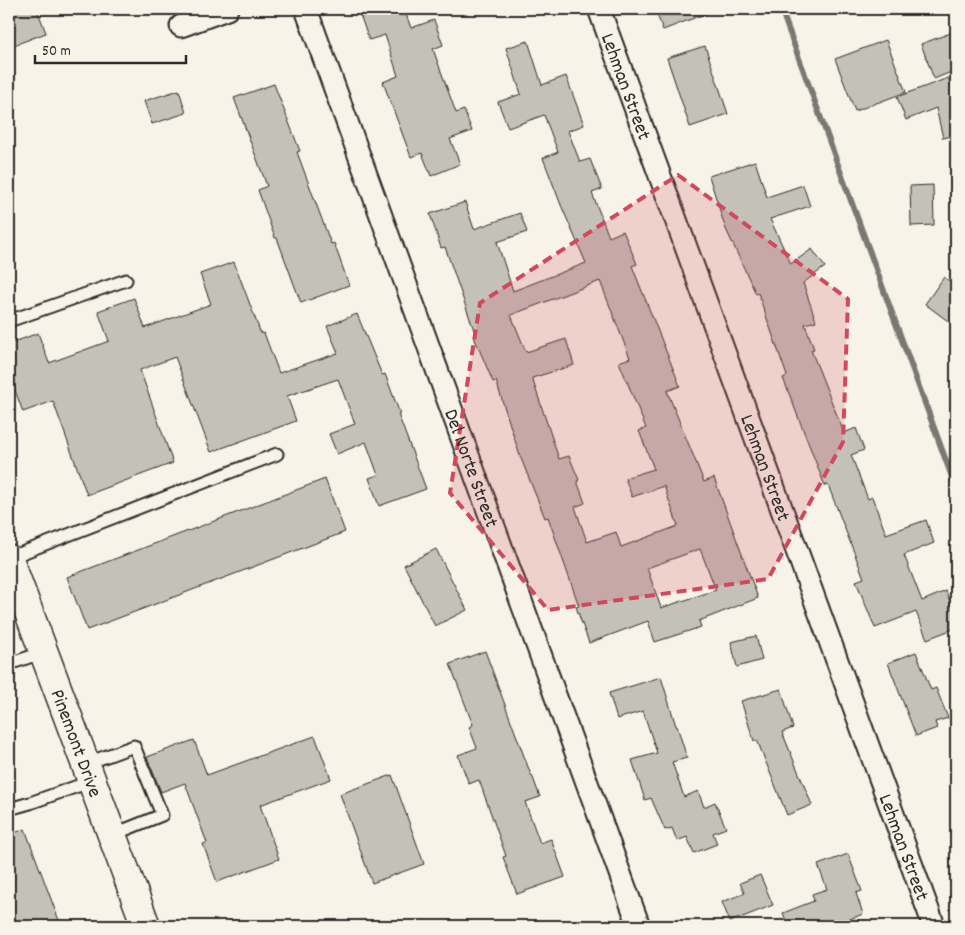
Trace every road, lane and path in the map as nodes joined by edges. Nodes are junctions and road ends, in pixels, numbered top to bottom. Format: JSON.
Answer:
{"nodes":[{"id":1,"x":227,"y":9,"type":"edge"},
{"id":2,"x":306,"y":9,"type":"edge"},
{"id":3,"x":598,"y":9,"type":"edge"},
{"id":4,"x":181,"y":26,"type":"dead end"},
{"id":5,"x":126,"y":280,"type":"dead end"},
{"id":6,"x":9,"y":321,"type":"edge"},
{"id":7,"x":277,"y":454,"type":"dead end"},
{"id":8,"x":9,"y":558,"type":"edge"},
{"id":9,"x":44,"y":652,"type":"junction"},
{"id":10,"x":9,"y":664,"type":"edge"},
{"id":11,"x":89,"y":773,"type":"junction"},
{"id":12,"x":9,"y":809,"type":"edge"},
{"id":13,"x":112,"y":834,"type":"junction"},
{"id":14,"x":146,"y":926,"type":"edge"},
{"id":15,"x":640,"y":926,"type":"edge"},
{"id":16,"x":934,"y":926,"type":"edge"}],
"edges":[{"from":1,"to":4,"type":"street"},
{"from":2,"to":15,"type":"street","name":"Del Norte Street"},
{"from":3,"to":16,"type":"street","name":"Lehman Street"},
{"from":5,"to":6,"type":"lane"},
{"from":7,"to":8,"type":"lane"},
{"from":8,"to":9,"type":"main road","name":"Pinemont Drive"},
{"from":9,"to":10,"type":"lane"},
{"from":9,"to":11,"type":"main road","name":"Pinemont Drive"},
{"from":11,"to":12,"type":"lane"},
{"from":11,"to":13,"type":"main road","name":"Pinemont Drive"},
{"from":11,"to":13,"type":"lane"},
{"from":13,"to":14,"type":"main road","name":"Pinemont Drive"}]}
